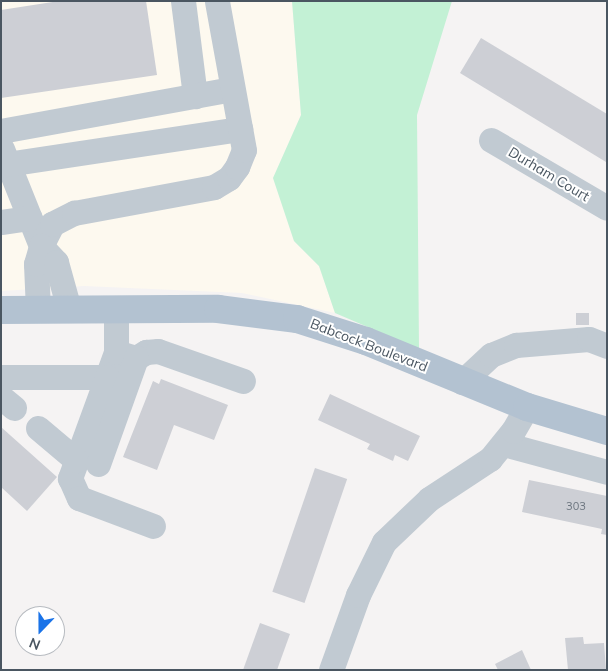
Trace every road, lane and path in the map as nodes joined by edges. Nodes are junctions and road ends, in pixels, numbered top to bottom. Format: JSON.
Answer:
{"nodes":[{"id":1,"x":183,"y":1,"type":"edge"},
{"id":2,"x":217,"y":1,"type":"edge"},
{"id":3,"x":231,"y":89,"type":"junction"},
{"id":4,"x":195,"y":96,"type":"junction"},
{"id":5,"x":240,"y":129,"type":"junction"},
{"id":6,"x":1,"y":131,"type":"edge"},
{"id":7,"x":491,"y":140,"type":"dead end"},
{"id":8,"x":4,"y":159,"type":"edge"},
{"id":9,"x":607,"y":208,"type":"edge"},
{"id":10,"x":30,"y":218,"type":"junction"},
{"id":11,"x":1,"y":222,"type":"edge"},
{"id":12,"x":41,"y":246,"type":"junction"},
{"id":13,"x":69,"y":309,"type":"junction"},
{"id":14,"x":116,"y":309,"type":"junction"},
{"id":15,"x":1,"y":310,"type":"edge"},
{"id":16,"x":38,"y":310,"type":"junction"},
{"id":17,"x":607,"y":346,"type":"edge"},
{"id":18,"x":126,"y":355,"type":"junction"},
{"id":19,"x":1,"y":377,"type":"edge"},
{"id":20,"x":106,"y":377,"type":"junction"},
{"id":21,"x":243,"y":381,"type":"dead end"},
{"id":22,"x":462,"y":382,"type":"junction"},
{"id":23,"x":527,"y":407,"type":"junction"},
{"id":24,"x":38,"y":428,"type":"dead end"},
{"id":25,"x":607,"y":431,"type":"edge"},
{"id":26,"x":504,"y":444,"type":"junction"},
{"id":27,"x":87,"y":462,"type":"junction"},
{"id":28,"x":607,"y":472,"type":"edge"},
{"id":29,"x":153,"y":526,"type":"dead end"},
{"id":30,"x":331,"y":670,"type":"edge"}],
"edges":[{"from":1,"to":4,"type":"street"},
{"from":2,"to":3,"type":"street"},
{"from":3,"to":4,"type":"street"},
{"from":3,"to":5,"type":"street"},
{"from":4,"to":6,"type":"street"},
{"from":5,"to":8,"type":"street"},
{"from":5,"to":12,"type":"street"},
{"from":7,"to":9,"type":"street","name":"Durham Court"},
{"from":8,"to":10,"type":"street"},
{"from":10,"to":11,"type":"street"},
{"from":10,"to":12,"type":"street"},
{"from":12,"to":13,"type":"street"},
{"from":12,"to":16,"type":"street"},
{"from":13,"to":14,"type":"main road","name":"Babcock Boulevard"},
{"from":13,"to":16,"type":"main road","name":"Babcock Boulevard"},
{"from":14,"to":18,"type":"street"},
{"from":14,"to":22,"type":"main road","name":"Babcock Boulevard"},
{"from":15,"to":16,"type":"main road","name":"Babcock Boulevard"},
{"from":17,"to":22,"type":"street"},
{"from":18,"to":20,"type":"street"},
{"from":18,"to":21,"type":"street"},
{"from":18,"to":27,"type":"street"},
{"from":19,"to":20,"type":"street"},
{"from":20,"to":27,"type":"street"},
{"from":22,"to":23,"type":"main road","name":"Babcock Boulevard"},
{"from":23,"to":25,"type":"main road","name":"Babcock Boulevard"},
{"from":23,"to":26,"type":"street"},
{"from":24,"to":27,"type":"street"},
{"from":26,"to":28,"type":"street"},
{"from":26,"to":30,"type":"street"},
{"from":27,"to":29,"type":"street"}]}
